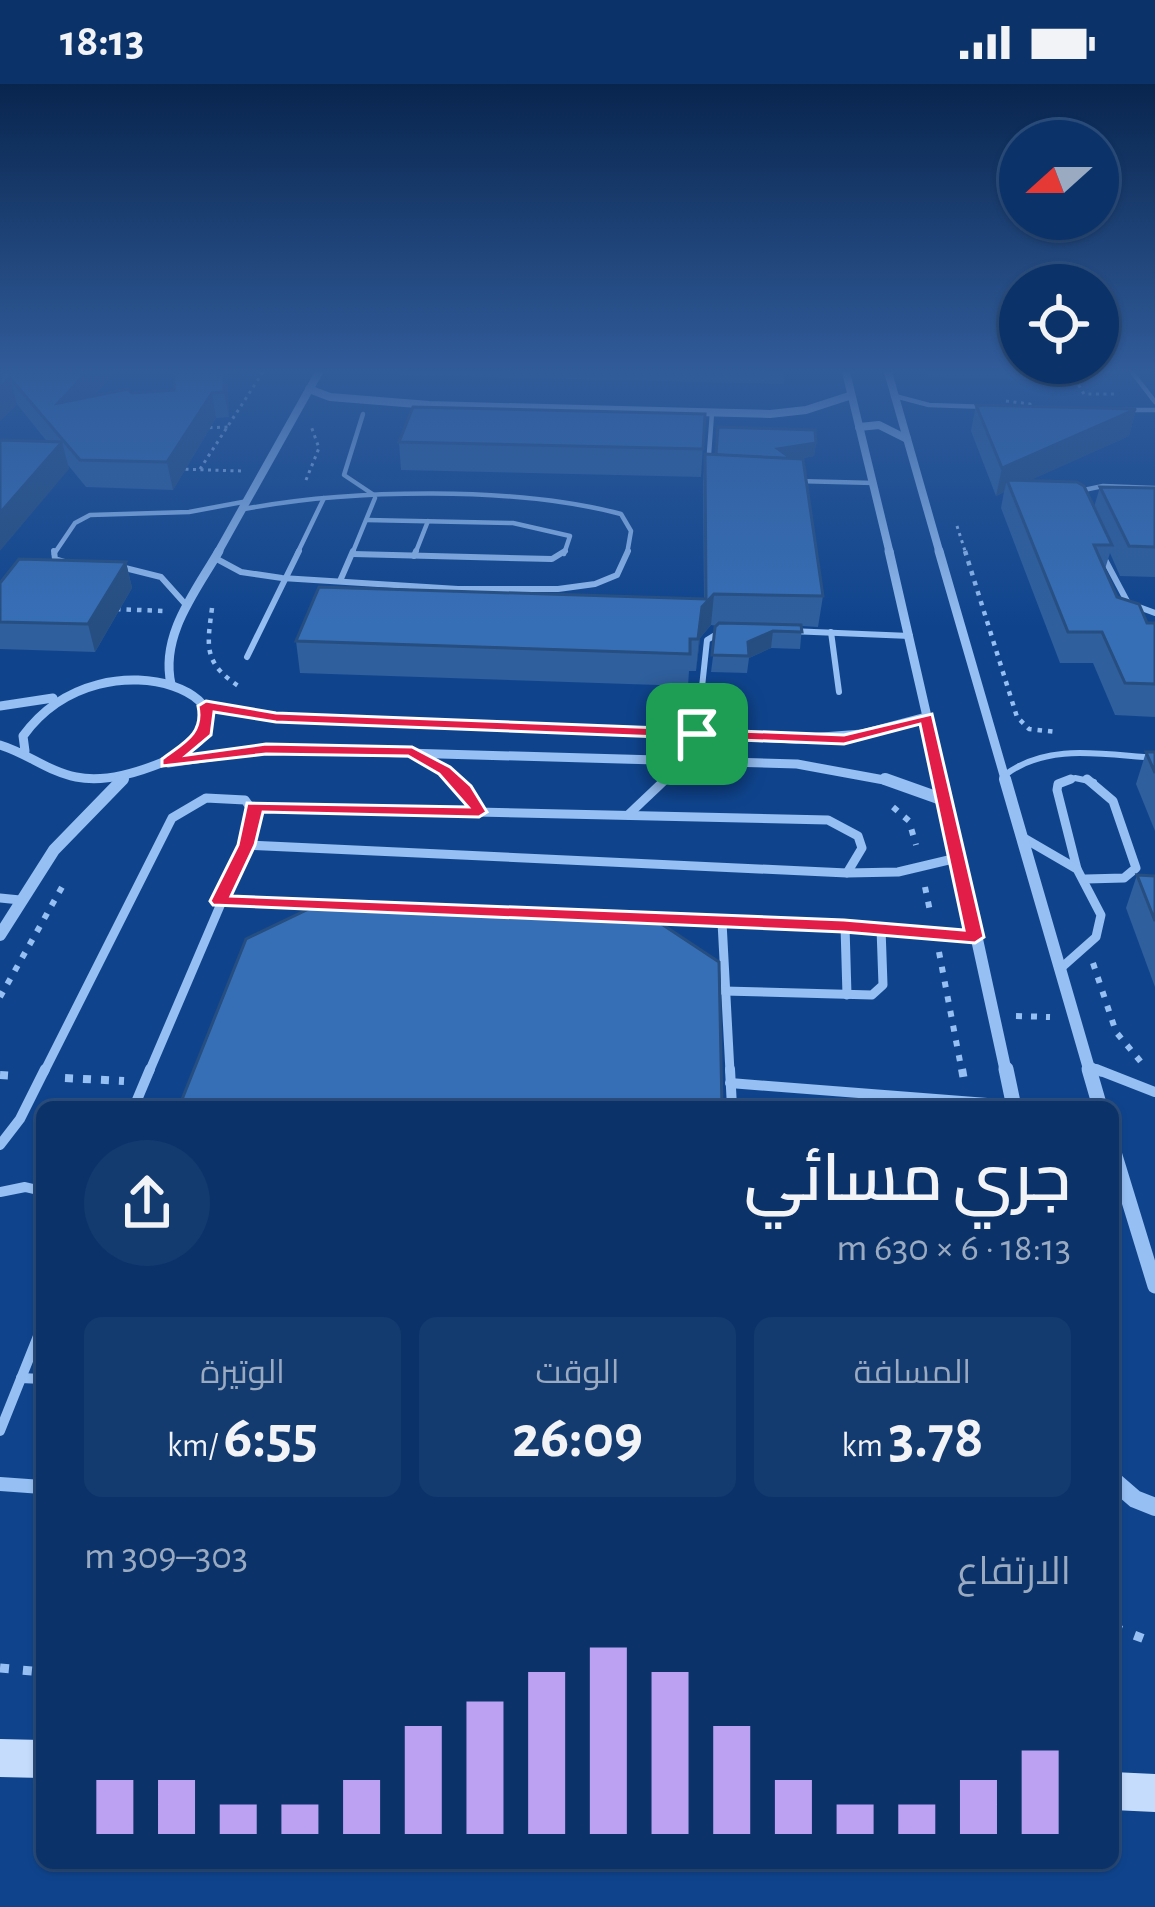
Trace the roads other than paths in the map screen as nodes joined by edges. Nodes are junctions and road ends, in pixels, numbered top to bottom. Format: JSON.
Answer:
{"nodes":[{"id":1,"x":271,"y":457,"type":"edge"},
{"id":2,"x":350,"y":457,"type":"edge"},
{"id":3,"x":709,"y":457,"type":"edge"},
{"id":4,"x":867,"y":457,"type":"edge"},
{"id":5,"x":913,"y":457,"type":"edge"},
{"id":6,"x":708,"y":478,"type":"edge"},
{"id":7,"x":775,"y":480,"type":"edge"},
{"id":8,"x":874,"y":483,"type":"junction"},
{"id":9,"x":1155,"y":488,"type":"edge"},
{"id":10,"x":324,"y":498,"type":"junction"},
{"id":11,"x":377,"y":498,"type":"junction"},
{"id":12,"x":1076,"y":499,"type":"edge"},
{"id":13,"x":246,"y":505,"type":"junction"},
{"id":14,"x":368,"y":520,"type":"junction"},
{"id":15,"x":428,"y":521,"type":"junction"},
{"id":16,"x":1094,"y":537,"type":"edge"},
{"id":17,"x":353,"y":554,"type":"junction"},
{"id":18,"x":414,"y":556,"type":"junction"},
{"id":19,"x":215,"y":558,"type":"junction"},
{"id":20,"x":72,"y":563,"type":"edge"},
{"id":21,"x":105,"y":565,"type":"edge"},
{"id":22,"x":282,"y":578,"type":"junction"},
{"id":23,"x":340,"y":581,"type":"junction"},
{"id":24,"x":185,"y":609,"type":"junction"},
{"id":25,"x":1155,"y":613,"type":"edge"},
{"id":26,"x":730,"y":629,"type":"edge"},
{"id":27,"x":770,"y":630,"type":"edge"},
{"id":28,"x":831,"y":632,"type":"junction"},
{"id":29,"x":910,"y":636,"type":"junction"},
{"id":30,"x":247,"y":657,"type":"dead end"},
{"id":31,"x":171,"y":684,"type":"junction"},
{"id":32,"x":838,"y":692,"type":"dead end"},
{"id":33,"x":66,"y":695,"type":"junction"},
{"id":34,"x":0,"y":706,"type":"edge"},
{"id":35,"x":206,"y":706,"type":"junction"},
{"id":36,"x":926,"y":717,"type":"junction"},
{"id":37,"x":697,"y":734,"type":"junction"},
{"id":38,"x":0,"y":746,"type":"edge"},
{"id":39,"x":25,"y":751,"type":"junction"},
{"id":40,"x":412,"y":752,"type":"junction"},
{"id":41,"x":1155,"y":758,"type":"edge"},
{"id":42,"x":705,"y":761,"type":"junction"},
{"id":43,"x":168,"y":763,"type":"junction"},
{"id":44,"x":128,"y":775,"type":"junction"},
{"id":45,"x":1005,"y":775,"type":"junction"},
{"id":46,"x":944,"y":800,"type":"junction"},
{"id":47,"x":253,"y":807,"type":"junction"},
{"id":48,"x":479,"y":812,"type":"junction"},
{"id":49,"x":628,"y":815,"type":"junction"},
{"id":50,"x":1022,"y":837,"type":"junction"},
{"id":51,"x":246,"y":845,"type":"junction"},
{"id":52,"x":957,"y":858,"type":"junction"},
{"id":53,"x":1077,"y":868,"type":"junction"},
{"id":54,"x":847,"y":873,"type":"junction"},
{"id":55,"x":1086,"y":879,"type":"junction"},
{"id":56,"x":0,"y":898,"type":"edge"},
{"id":57,"x":20,"y":900,"type":"junction"},
{"id":58,"x":219,"y":901,"type":"junction"},
{"id":59,"x":722,"y":922,"type":"junction"},
{"id":60,"x":844,"y":926,"type":"junction"},
{"id":61,"x":881,"y":928,"type":"junction"},
{"id":62,"x":0,"y":935,"type":"edge"},
{"id":63,"x":975,"y":937,"type":"junction"},
{"id":64,"x":1061,"y":968,"type":"junction"},
{"id":65,"x":724,"y":991,"type":"junction"},
{"id":66,"x":847,"y":995,"type":"junction"},
{"id":67,"x":1087,"y":1064,"type":"junction"},
{"id":68,"x":730,"y":1084,"type":"junction"},
{"id":69,"x":1155,"y":1092,"type":"edge"},
{"id":70,"x":137,"y":1101,"type":"edge"},
{"id":71,"x":731,"y":1101,"type":"edge"},
{"id":72,"x":919,"y":1101,"type":"edge"},
{"id":73,"x":1012,"y":1101,"type":"edge"},
{"id":74,"x":1098,"y":1101,"type":"edge"},
{"id":75,"x":0,"y":1145,"type":"edge"},
{"id":76,"x":1119,"y":1168,"type":"edge"},
{"id":77,"x":36,"y":1190,"type":"edge"},
{"id":78,"x":0,"y":1192,"type":"edge"},
{"id":79,"x":1155,"y":1286,"type":"edge"},
{"id":80,"x":36,"y":1341,"type":"edge"},
{"id":81,"x":21,"y":1378,"type":"junction"},
{"id":82,"x":36,"y":1379,"type":"edge"},
{"id":83,"x":0,"y":1431,"type":"edge"},
{"id":84,"x":0,"y":1484,"type":"edge"},
{"id":85,"x":1119,"y":1485,"type":"edge"},
{"id":86,"x":36,"y":1487,"type":"edge"},
{"id":87,"x":1155,"y":1507,"type":"edge"},
{"id":88,"x":1119,"y":1791,"type":"edge"},
{"id":89,"x":1155,"y":1793,"type":"edge"}],
"edges":[{"from":1,"to":13,"type":"street"},
{"from":2,"to":11,"type":"lane"},
{"from":3,"to":6,"type":"lane"},
{"from":4,"to":8,"type":"street"},
{"from":5,"to":45,"type":"street"},
{"from":7,"to":8,"type":"lane"},
{"from":8,"to":29,"type":"street"},
{"from":9,"to":12,"type":"lane"},
{"from":10,"to":11,"type":"lane"},
{"from":10,"to":13,"type":"lane"},
{"from":10,"to":22,"type":"lane"},
{"from":11,"to":14,"type":"lane"},
{"from":11,"to":23,"type":"lane"},
{"from":13,"to":19,"type":"street"},
{"from":13,"to":20,"type":"lane"},
{"from":14,"to":15,"type":"lane"},
{"from":14,"to":17,"type":"lane"},
{"from":15,"to":18,"type":"lane"},
{"from":15,"to":18,"type":"lane"},
{"from":16,"to":25,"type":"lane"},
{"from":17,"to":18,"type":"lane"},
{"from":17,"to":23,"type":"lane"},
{"from":19,"to":22,"type":"lane"},
{"from":19,"to":24,"type":"street"},
{"from":21,"to":24,"type":"lane"},
{"from":22,"to":23,"type":"lane"},
{"from":22,"to":30,"type":"lane"},
{"from":24,"to":31,"type":"street"},
{"from":26,"to":37,"type":"lane"},
{"from":27,"to":28,"type":"lane"},
{"from":28,"to":29,"type":"lane"},
{"from":28,"to":32,"type":"lane"},
{"from":29,"to":36,"type":"street"},
{"from":31,"to":33,"type":"street"},
{"from":31,"to":35,"type":"street"},
{"from":33,"to":34,"type":"street"},
{"from":33,"to":39,"type":"street"},
{"from":35,"to":37,"type":"street"},
{"from":35,"to":43,"type":"street"},
{"from":36,"to":37,"type":"street"},
{"from":36,"to":46,"type":"street"},
{"from":38,"to":39,"type":"street"},
{"from":39,"to":44,"type":"street"},
{"from":40,"to":42,"type":"street"},
{"from":40,"to":43,"type":"street"},
{"from":40,"to":48,"type":"lane"},
{"from":41,"to":45,"type":"lane"},
{"from":42,"to":46,"type":"street"},
{"from":42,"to":49,"type":"lane"},
{"from":43,"to":44,"type":"street"},
{"from":44,"to":57,"type":"street"},
{"from":45,"to":50,"type":"street"},
{"from":46,"to":52,"type":"street"},
{"from":47,"to":48,"type":"lane"},
{"from":47,"to":51,"type":"lane"},
{"from":47,"to":75,"type":"lane"},
{"from":48,"to":49,"type":"lane"},
{"from":49,"to":54,"type":"lane"},
{"from":50,"to":53,"type":"lane"},
{"from":50,"to":64,"type":"street"},
{"from":51,"to":54,"type":"lane"},
{"from":51,"to":58,"type":"lane"},
{"from":52,"to":54,"type":"lane"},
{"from":52,"to":63,"type":"street"},
{"from":53,"to":55,"type":"lane"},
{"from":53,"to":55,"type":"lane"},
{"from":55,"to":64,"type":"lane"},
{"from":56,"to":57,"type":"lane"},
{"from":57,"to":62,"type":"street"},
{"from":58,"to":59,"type":"lane"},
{"from":58,"to":70,"type":"lane"},
{"from":59,"to":60,"type":"lane"},
{"from":59,"to":65,"type":"lane"},
{"from":60,"to":61,"type":"lane"},
{"from":60,"to":66,"type":"lane"},
{"from":61,"to":63,"type":"lane"},
{"from":61,"to":66,"type":"lane"},
{"from":63,"to":73,"type":"street"},
{"from":64,"to":67,"type":"street"},
{"from":65,"to":66,"type":"lane"},
{"from":65,"to":68,"type":"lane"},
{"from":67,"to":69,"type":"lane"},
{"from":67,"to":74,"type":"street"},
{"from":68,"to":71,"type":"lane"},
{"from":68,"to":72,"type":"lane"},
{"from":76,"to":79,"type":"street"},
{"from":77,"to":78,"type":"lane"},
{"from":80,"to":81,"type":"lane"},
{"from":81,"to":82,"type":"lane"},
{"from":81,"to":83,"type":"lane"},
{"from":84,"to":86,"type":"lane"},
{"from":85,"to":87,"type":"street"},
{"from":88,"to":89,"type":"main road"}]}
